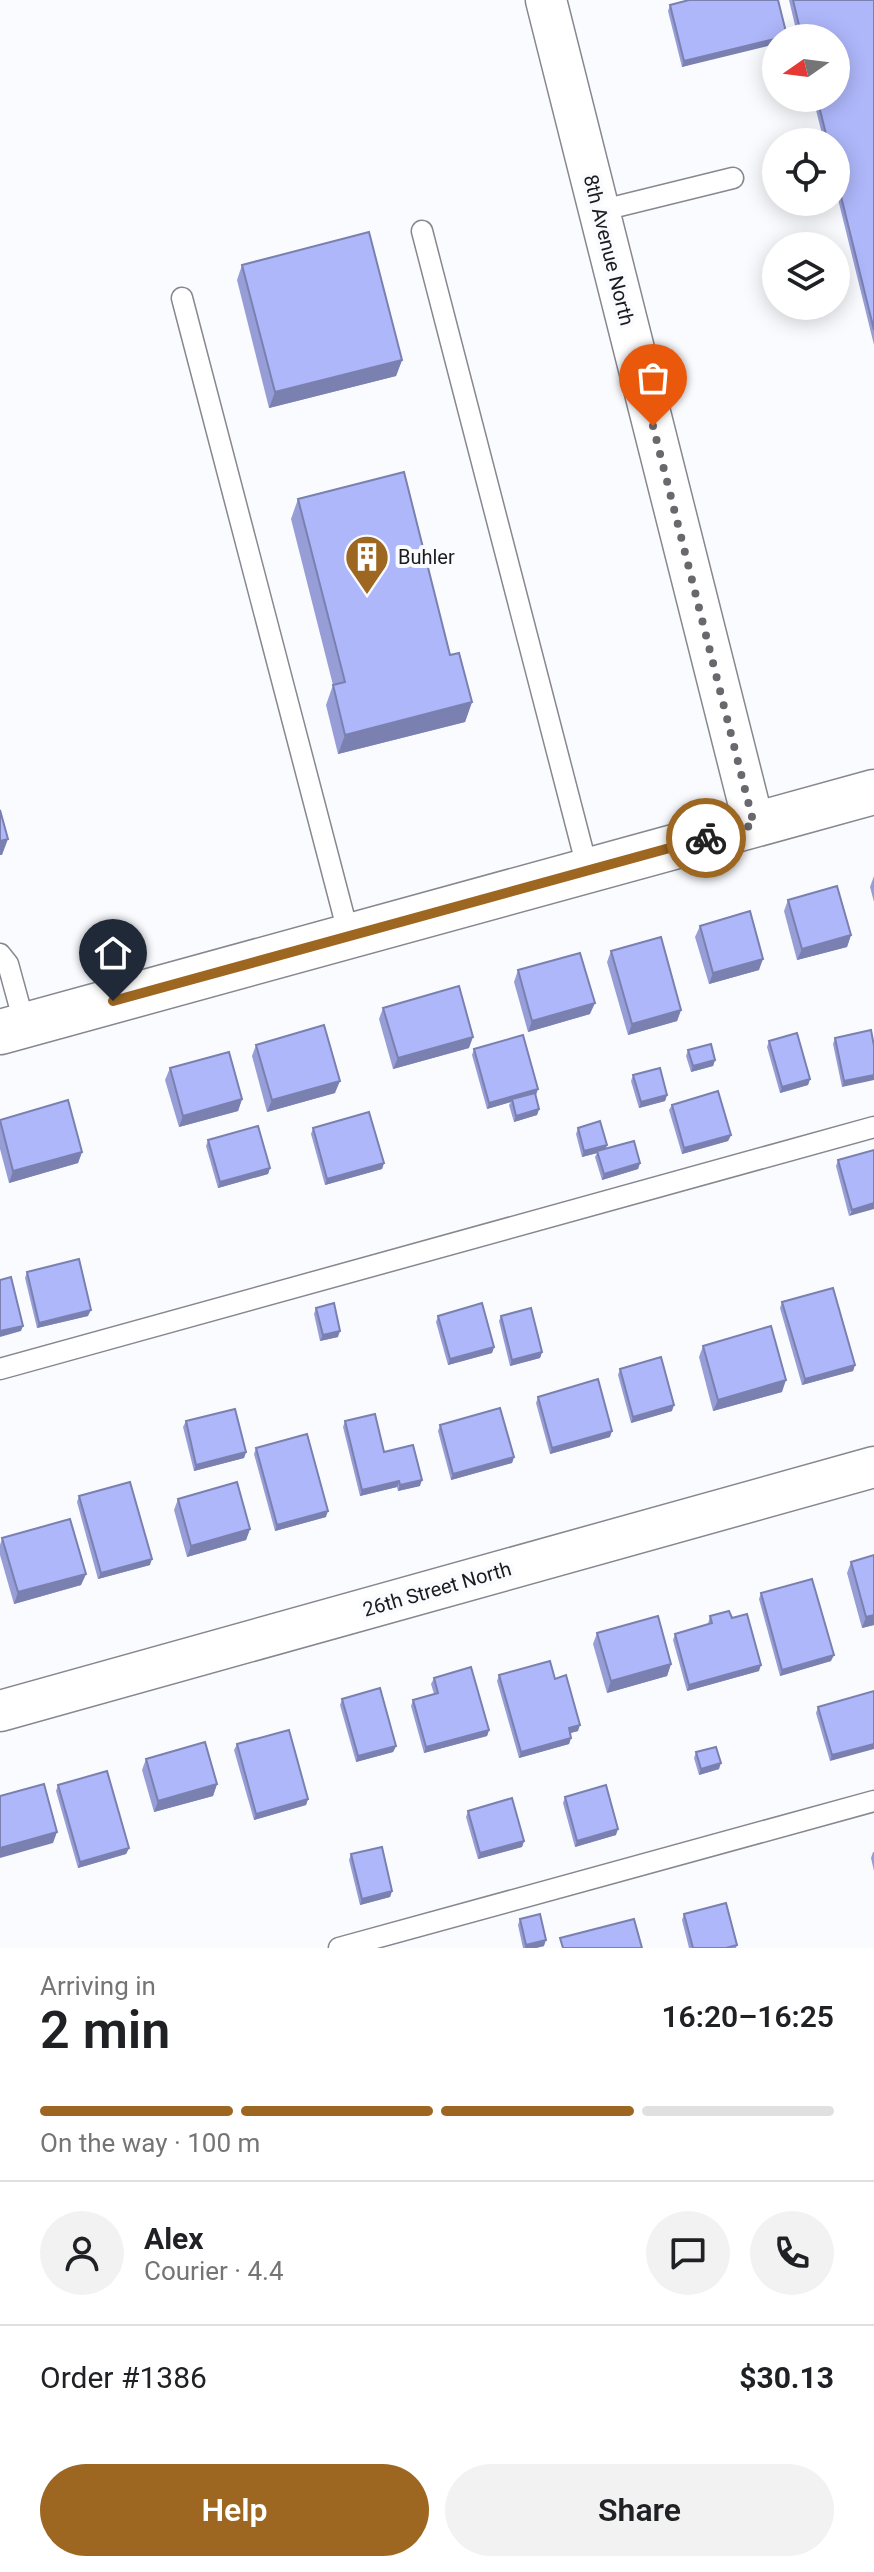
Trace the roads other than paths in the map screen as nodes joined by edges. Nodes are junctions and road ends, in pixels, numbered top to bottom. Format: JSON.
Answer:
{"nodes":[{"id":1,"x":546,"y":0,"type":"edge"},
{"id":2,"x":733,"y":178,"type":"dead end"},
{"id":3,"x":599,"y":211,"type":"junction"},
{"id":4,"x":422,"y":231,"type":"dead end"},
{"id":5,"x":182,"y":298,"type":"dead end"},
{"id":6,"x":874,"y":792,"type":"edge"},
{"id":7,"x":754,"y":825,"type":"junction"},
{"id":8,"x":588,"y":871,"type":"junction"},
{"id":9,"x":349,"y":936,"type":"junction"},
{"id":10,"x":0,"y":954,"type":"edge"},
{"id":11,"x":12,"y":1029,"type":"edge"},
{"id":12,"x":874,"y":1127,"type":"edge"},
{"id":13,"x":0,"y":1369,"type":"edge"},
{"id":14,"x":874,"y":1467,"type":"edge"},
{"id":15,"x":0,"y":1711,"type":"edge"},
{"id":16,"x":874,"y":1801,"type":"edge"},
{"id":17,"x":339,"y":1948,"type":"edge"}],
"edges":[{"from":1,"to":3,"type":"street","name":"8th Avenue North"},
{"from":2,"to":3,"type":"lane"},
{"from":3,"to":7,"type":"street","name":"8th Avenue North"},
{"from":4,"to":8,"type":"lane"},
{"from":5,"to":9,"type":"lane"},
{"from":6,"to":7,"type":"street"},
{"from":7,"to":8,"type":"street"},
{"from":8,"to":9,"type":"street"},
{"from":9,"to":11,"type":"street"},
{"from":10,"to":11,"type":"lane"},
{"from":12,"to":13,"type":"lane"},
{"from":14,"to":15,"type":"street","name":"26th Street North"},
{"from":16,"to":17,"type":"lane"}]}
